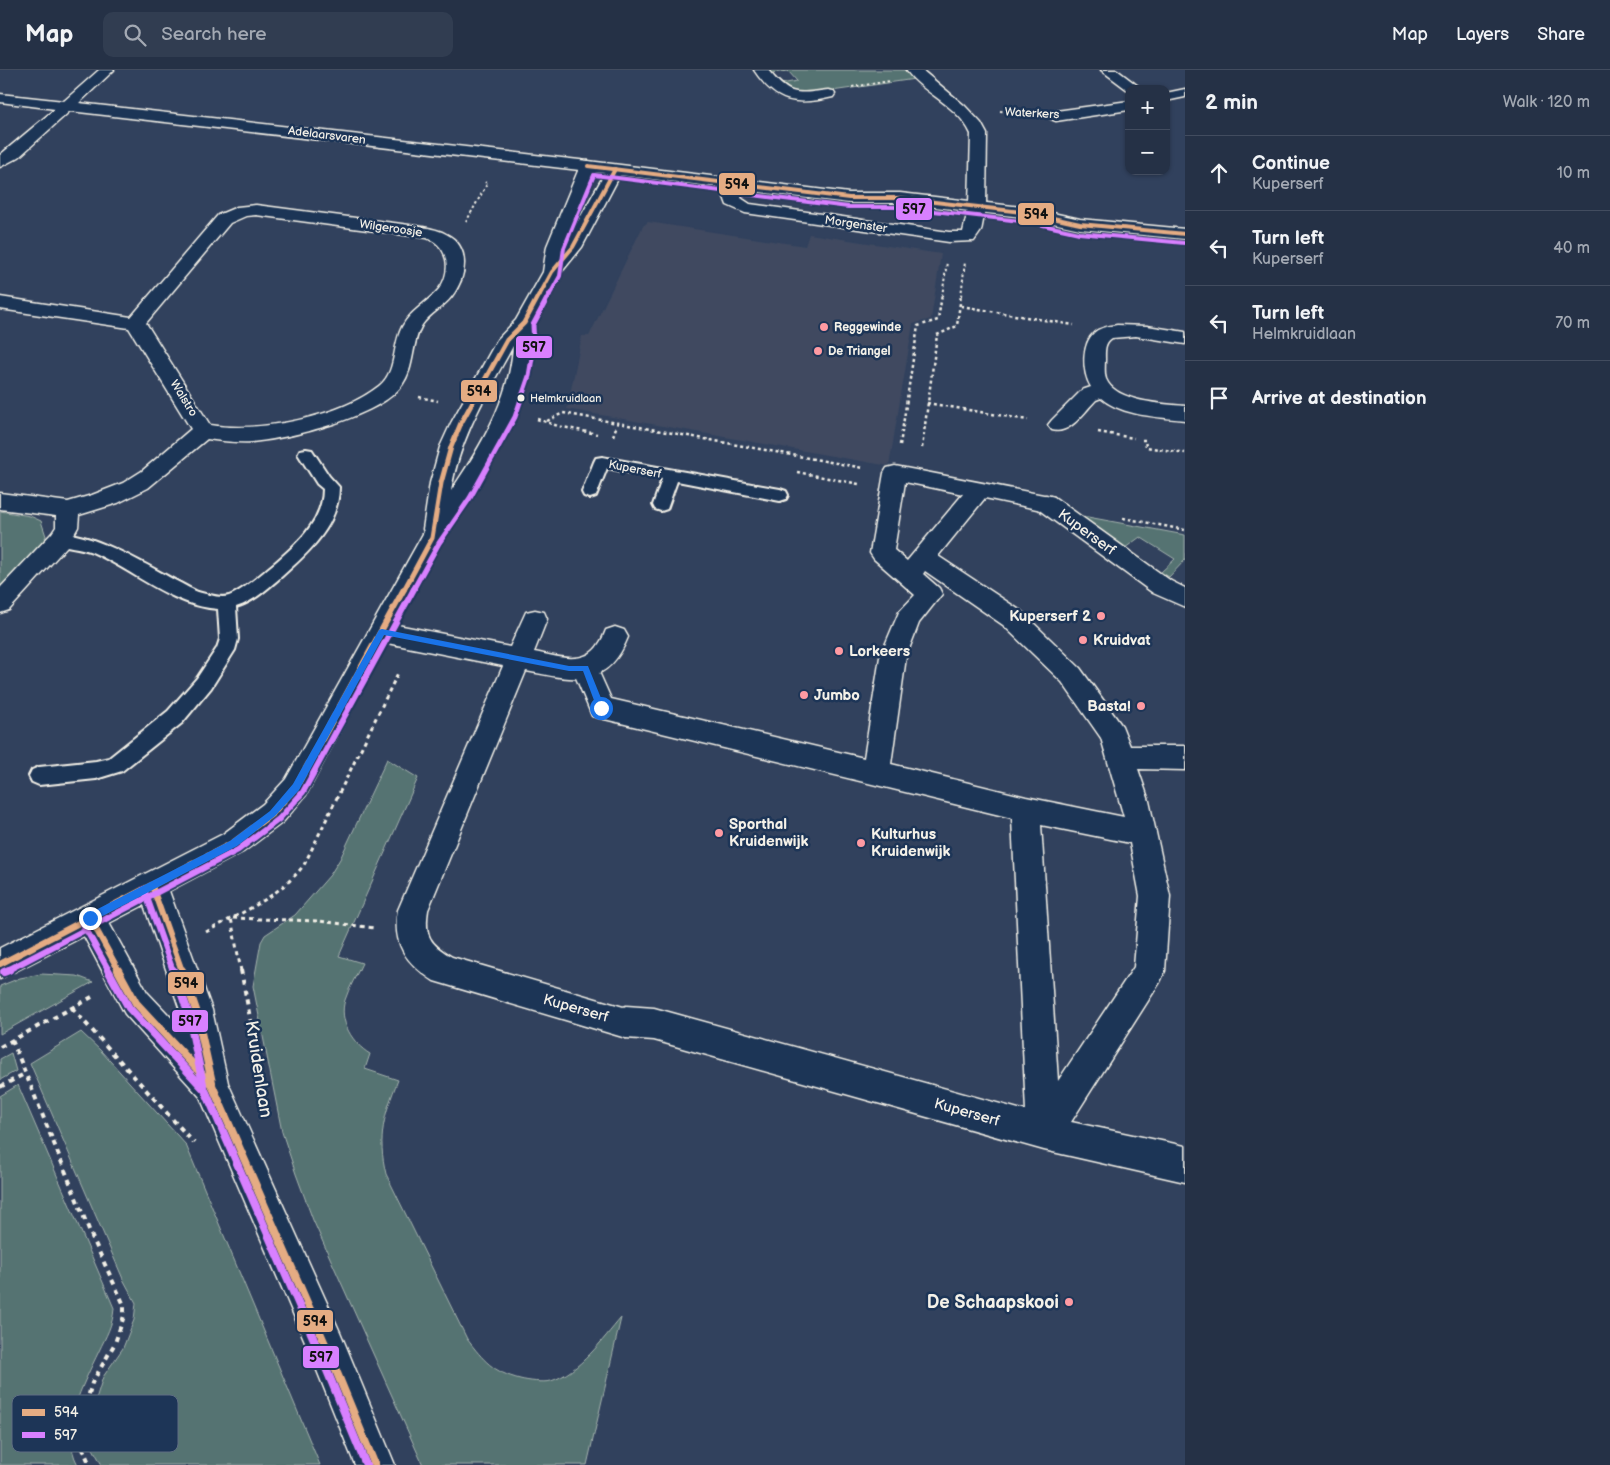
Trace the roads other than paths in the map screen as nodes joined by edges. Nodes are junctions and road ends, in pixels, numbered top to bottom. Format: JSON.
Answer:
{"nodes":[{"id":1,"x":107,"y":70,"type":"edge"},
{"id":2,"x":761,"y":70,"type":"edge"},
{"id":3,"x":1108,"y":70,"type":"edge"},
{"id":4,"x":919,"y":75,"type":"edge"},
{"id":5,"x":1129,"y":85,"type":"edge"},
{"id":6,"x":1185,"y":93,"type":"edge"},
{"id":7,"x":828,"y":94,"type":"road end"},
{"id":8,"x":1170,"y":96,"type":"edge"},
{"id":9,"x":0,"y":98,"type":"edge"},
{"id":10,"x":67,"y":105,"type":"junction"},
{"id":11,"x":1125,"y":106,"type":"edge"},
{"id":12,"x":1056,"y":116,"type":"road end"},
{"id":13,"x":0,"y":162,"type":"edge"},
{"id":14,"x":588,"y":166,"type":"junction"},
{"id":15,"x":615,"y":169,"type":"junction"},
{"id":16,"x":736,"y":183,"type":"junction"},
{"id":17,"x":977,"y":202,"type":"junction"},
{"id":18,"x":1185,"y":234,"type":"edge"},
{"id":19,"x":552,"y":272,"type":"junction"},
{"id":20,"x":0,"y":304,"type":"edge"},
{"id":21,"x":136,"y":322,"type":"junction"},
{"id":22,"x":524,"y":323,"type":"junction"},
{"id":23,"x":1185,"y":338,"type":"edge"},
{"id":24,"x":1104,"y":389,"type":"junction"},
{"id":25,"x":1185,"y":413,"type":"edge"},
{"id":26,"x":1059,"y":426,"type":"dead end"},
{"id":27,"x":203,"y":431,"type":"junction"},
{"id":28,"x":306,"y":454,"type":"dead end"},
{"id":29,"x":671,"y":476,"type":"junction"},
{"id":30,"x":980,"y":490,"type":"junction"},
{"id":31,"x":590,"y":492,"type":"dead end"},
{"id":32,"x":780,"y":495,"type":"dead end"},
{"id":33,"x":0,"y":501,"type":"edge"},
{"id":34,"x":661,"y":505,"type":"dead end"},
{"id":35,"x":68,"y":510,"type":"junction"},
{"id":36,"x":432,"y":538,"type":"junction"},
{"id":37,"x":60,"y":539,"type":"junction"},
{"id":38,"x":916,"y":566,"type":"junction"},
{"id":39,"x":975,"y":593,"type":"junction"},
{"id":40,"x":930,"y":594,"type":"junction"},
{"id":41,"x":1185,"y":598,"type":"edge"},
{"id":42,"x":227,"y":603,"type":"junction"},
{"id":43,"x":0,"y":604,"type":"edge"},
{"id":44,"x":534,"y":619,"type":"dead end"},
{"id":45,"x":382,"y":632,"type":"junction"},
{"id":46,"x":615,"y":637,"type":"dead end"},
{"id":47,"x":519,"y":658,"type":"junction"},
{"id":48,"x":585,"y":668,"type":"junction"},
{"id":49,"x":1121,"y":757,"type":"junction"},
{"id":50,"x":1185,"y":758,"type":"edge"},
{"id":51,"x":876,"y":772,"type":"junction"},
{"id":52,"x":38,"y":776,"type":"dead end"},
{"id":53,"x":1026,"y":809,"type":"junction"},
{"id":54,"x":1142,"y":832,"type":"junction"},
{"id":55,"x":152,"y":886,"type":"junction"},
{"id":56,"x":90,"y":918,"type":"junction"},
{"id":57,"x":0,"y":964,"type":"edge"},
{"id":58,"x":212,"y":1086,"type":"junction"},
{"id":59,"x":1044,"y":1133,"type":"junction"},
{"id":60,"x":1185,"y":1164,"type":"edge"},
{"id":61,"x":375,"y":1465,"type":"edge"}],
"edges":[{"from":1,"to":10,"type":"street"},
{"from":2,"to":7,"type":"street"},
{"from":3,"to":5,"type":"street"},
{"from":4,"to":17,"type":"street"},
{"from":6,"to":8,"type":"street"},
{"from":9,"to":10,"type":"street","name":"Adelaarsvaren"},
{"from":10,"to":13,"type":"street"},
{"from":10,"to":14,"type":"street","name":"Adelaarsvaren"},
{"from":11,"to":12,"type":"street","name":"Waterkers"},
{"from":14,"to":15,"type":"street","name":"Morgenster"},
{"from":14,"to":19,"type":"street"},
{"from":15,"to":16,"type":"street","name":"Morgenster"},
{"from":15,"to":19,"type":"street"},
{"from":16,"to":17,"type":"street","name":"Morgenster"},
{"from":16,"to":17,"type":"street","name":"Morgenster"},
{"from":17,"to":18,"type":"street","name":"Morgenster"},
{"from":19,"to":22,"type":"street"},
{"from":20,"to":21,"type":"street"},
{"from":21,"to":27,"type":"street","name":"Walstro"},
{"from":21,"to":27,"type":"street","name":"Wilgeroosje"},
{"from":22,"to":36,"type":"street"},
{"from":22,"to":36,"type":"street"},
{"from":23,"to":24,"type":"street"},
{"from":24,"to":25,"type":"street"},
{"from":24,"to":26,"type":"street"},
{"from":27,"to":35,"type":"street","name":"Walstro"},
{"from":28,"to":42,"type":"lane"},
{"from":29,"to":31,"type":"lane","name":"Kuperserf"},
{"from":29,"to":32,"type":"lane","name":"Kuperserf"},
{"from":29,"to":34,"type":"lane","name":"Kuperserf"},
{"from":30,"to":38,"type":"street"},
{"from":30,"to":38,"type":"street","name":"Kuperserf"},
{"from":30,"to":41,"type":"street","name":"Kuperserf"},
{"from":33,"to":35,"type":"street"},
{"from":35,"to":37,"type":"street"},
{"from":36,"to":45,"type":"street"},
{"from":37,"to":42,"type":"lane"},
{"from":37,"to":43,"type":"street"},
{"from":38,"to":39,"type":"street"},
{"from":38,"to":40,"type":"street"},
{"from":39,"to":40,"type":"street"},
{"from":39,"to":49,"type":"street"},
{"from":40,"to":51,"type":"street"},
{"from":42,"to":52,"type":"lane"},
{"from":44,"to":47,"type":"street"},
{"from":45,"to":47,"type":"street"},
{"from":45,"to":55,"type":"street"},
{"from":46,"to":48,"type":"street"},
{"from":47,"to":48,"type":"street"},
{"from":47,"to":59,"type":"street","name":"Kuperserf"},
{"from":48,"to":51,"type":"street"},
{"from":49,"to":50,"type":"street"},
{"from":49,"to":54,"type":"street"},
{"from":51,"to":53,"type":"street"},
{"from":53,"to":54,"type":"street"},
{"from":53,"to":59,"type":"street"},
{"from":54,"to":59,"type":"street"},
{"from":55,"to":56,"type":"street"},
{"from":55,"to":58,"type":"street"},
{"from":56,"to":57,"type":"street"},
{"from":56,"to":58,"type":"street"},
{"from":58,"to":61,"type":"street"},
{"from":59,"to":60,"type":"street","name":"Kuperserf"}]}
